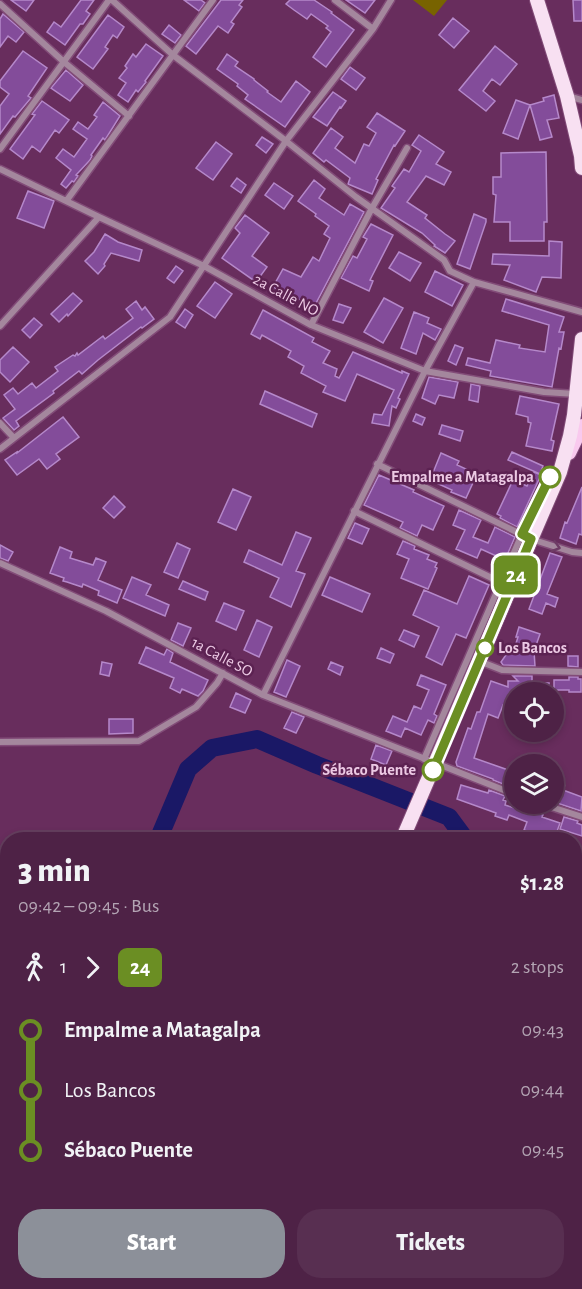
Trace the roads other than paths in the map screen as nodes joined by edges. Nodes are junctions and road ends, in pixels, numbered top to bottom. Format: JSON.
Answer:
{"nodes":[{"id":1,"x":110,"y":0,"type":"edge"},
{"id":2,"x":213,"y":0,"type":"edge"},
{"id":3,"x":335,"y":0,"type":"edge"},
{"id":4,"x":391,"y":0,"type":"edge"},
{"id":5,"x":537,"y":0,"type":"edge"},
{"id":6,"x":0,"y":1,"type":"edge"},
{"id":7,"x":373,"y":29,"type":"junction"},
{"id":8,"x":173,"y":55,"type":"junction"},
{"id":9,"x":64,"y":62,"type":"junction"},
{"id":10,"x":567,"y":96,"type":"junction"},
{"id":11,"x":582,"y":100,"type":"edge"},
{"id":12,"x":129,"y":116,"type":"junction"},
{"id":13,"x":286,"y":141,"type":"junction"},
{"id":14,"x":407,"y":148,"type":"dead end"},
{"id":15,"x":0,"y":149,"type":"edge"},
{"id":16,"x":0,"y":168,"type":"edge"},
{"id":17,"x":582,"y":168,"type":"edge"},
{"id":18,"x":67,"y":200,"type":"junction"},
{"id":19,"x":372,"y":208,"type":"junction"},
{"id":20,"x":99,"y":217,"type":"junction"},
{"id":21,"x":204,"y":266,"type":"junction"},
{"id":22,"x":474,"y":282,"type":"junction"},
{"id":23,"x":582,"y":312,"type":"edge"},
{"id":24,"x":311,"y":325,"type":"junction"},
{"id":25,"x":0,"y":326,"type":"edge"},
{"id":26,"x":582,"y":339,"type":"edge"},
{"id":27,"x":425,"y":371,"type":"junction"},
{"id":28,"x":576,"y":394,"type":"junction"},
{"id":29,"x":0,"y":423,"type":"edge"},
{"id":30,"x":582,"y":426,"type":"edge"},
{"id":31,"x":14,"y":438,"type":"junction"},
{"id":32,"x":0,"y":449,"type":"edge"},
{"id":33,"x":378,"y":464,"type":"junction"},
{"id":34,"x":560,"y":472,"type":"junction"},
{"id":35,"x":354,"y":511,"type":"junction"},
{"id":36,"x":526,"y":536,"type":"junction"},
{"id":37,"x":582,"y":553,"type":"edge"},
{"id":38,"x":0,"y":563,"type":"edge"},
{"id":39,"x":506,"y":584,"type":"junction"},
{"id":40,"x":479,"y":660,"type":"junction"},
{"id":41,"x":582,"y":672,"type":"edge"},
{"id":42,"x":223,"y":673,"type":"junction"},
{"id":43,"x":263,"y":695,"type":"junction"},
{"id":44,"x":0,"y":742,"type":"edge"},
{"id":45,"x":430,"y":765,"type":"junction"},
{"id":46,"x":504,"y":791,"type":"edge"},
{"id":47,"x":564,"y":811,"type":"edge"},
{"id":48,"x":582,"y":817,"type":"edge"},
{"id":49,"x":405,"y":832,"type":"edge"}],
"edges":[{"from":1,"to":8,"type":"street"},
{"from":1,"to":9,"type":"street"},
{"from":2,"to":8,"type":"street"},
{"from":3,"to":7,"type":"street"},
{"from":4,"to":7,"type":"street"},
{"from":5,"to":10,"type":"highway"},
{"from":6,"to":9,"type":"street"},
{"from":7,"to":13,"type":"street"},
{"from":8,"to":12,"type":"street"},
{"from":8,"to":13,"type":"street"},
{"from":9,"to":12,"type":"street"},
{"from":9,"to":15,"type":"street"},
{"from":10,"to":11,"type":"street"},
{"from":10,"to":17,"type":"highway"},
{"from":12,"to":18,"type":"street"},
{"from":13,"to":19,"type":"street"},
{"from":13,"to":21,"type":"street"},
{"from":14,"to":19,"type":"street"},
{"from":16,"to":18,"type":"street","name":"2a Calle NO"},
{"from":18,"to":20,"type":"street","name":"2a Calle NO"},
{"from":19,"to":22,"type":"street"},
{"from":19,"to":24,"type":"street"},
{"from":20,"to":21,"type":"street","name":"2a Calle NO"},
{"from":20,"to":25,"type":"street"},
{"from":21,"to":24,"type":"street","name":"2a Calle NO"},
{"from":21,"to":31,"type":"street"},
{"from":22,"to":23,"type":"street"},
{"from":22,"to":27,"type":"street"},
{"from":24,"to":27,"type":"street","name":"2a Calle NO"},
{"from":26,"to":28,"type":"highway"},
{"from":27,"to":28,"type":"street","name":"2a Calle NO"},
{"from":27,"to":33,"type":"street"},
{"from":28,"to":34,"type":"highway"},
{"from":29,"to":31,"type":"street"},
{"from":30,"to":34,"type":"main road"},
{"from":31,"to":32,"type":"street"},
{"from":33,"to":35,"type":"street"},
{"from":33,"to":36,"type":"street"},
{"from":34,"to":36,"type":"highway"},
{"from":35,"to":39,"type":"street"},
{"from":35,"to":43,"type":"street"},
{"from":36,"to":37,"type":"street","one_way":true},
{"from":36,"to":39,"type":"highway"},
{"from":38,"to":42,"type":"street","name":"1a Calle SO"},
{"from":39,"to":40,"type":"highway"},
{"from":39,"to":45,"type":"street"},
{"from":40,"to":41,"type":"street"},
{"from":40,"to":45,"type":"highway"},
{"from":42,"to":43,"type":"street","name":"1a Calle SO"},
{"from":42,"to":44,"type":"street"},
{"from":43,"to":45,"type":"street","name":"1a Calle SO"},
{"from":45,"to":46,"type":"street","name":"1a Calle SO"},
{"from":45,"to":49,"type":"highway"},
{"from":47,"to":48,"type":"street"}]}
